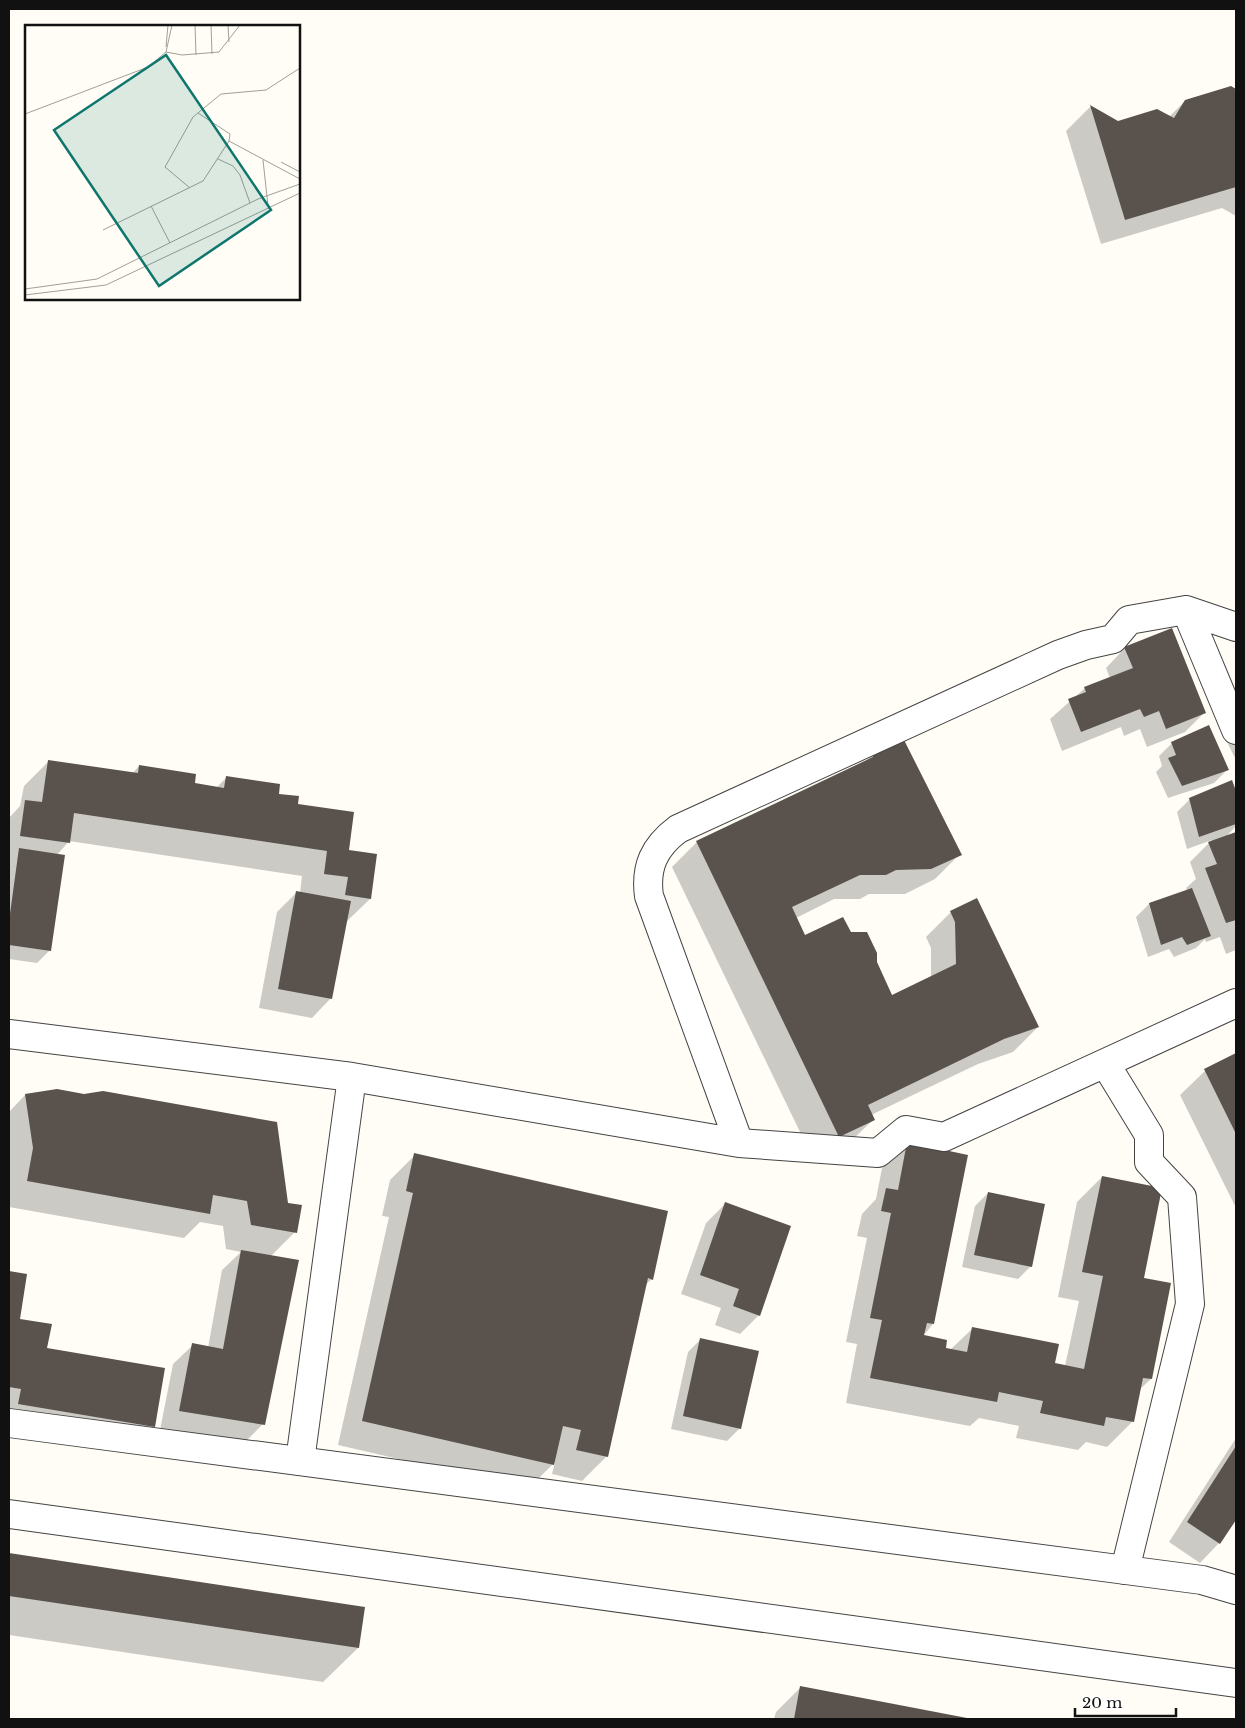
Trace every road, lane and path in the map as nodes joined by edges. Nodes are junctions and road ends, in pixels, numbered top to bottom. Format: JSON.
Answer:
{"nodes":[{"id":1,"x":1186,"y":610,"type":"junction"},
{"id":2,"x":1236,"y":627,"type":"edge"},
{"id":3,"x":1236,"y":730,"type":"edge"},
{"id":4,"x":1236,"y":1002,"type":"edge"},
{"id":5,"x":9,"y":1034,"type":"edge"},
{"id":6,"x":1105,"y":1063,"type":"junction"},
{"id":7,"x":352,"y":1078,"type":"junction"},
{"id":8,"x":739,"y":1143,"type":"junction"},
{"id":9,"x":9,"y":1423,"type":"edge"},
{"id":10,"x":300,"y":1461,"type":"junction"},
{"id":11,"x":9,"y":1514,"type":"edge"},
{"id":12,"x":1125,"y":1570,"type":"junction"},
{"id":13,"x":1236,"y":1590,"type":"edge"},
{"id":14,"x":1236,"y":1683,"type":"edge"}],
"edges":[{"from":1,"to":2,"type":"street"},
{"from":1,"to":3,"type":"street"},
{"from":1,"to":8,"type":"street"},
{"from":4,"to":6,"type":"street"},
{"from":5,"to":7,"type":"street"},
{"from":6,"to":8,"type":"street"},
{"from":6,"to":12,"type":"street"},
{"from":7,"to":8,"type":"street"},
{"from":7,"to":10,"type":"street"},
{"from":9,"to":10,"type":"street"},
{"from":10,"to":12,"type":"street"},
{"from":11,"to":14,"type":"street"},
{"from":12,"to":13,"type":"street"}]}
